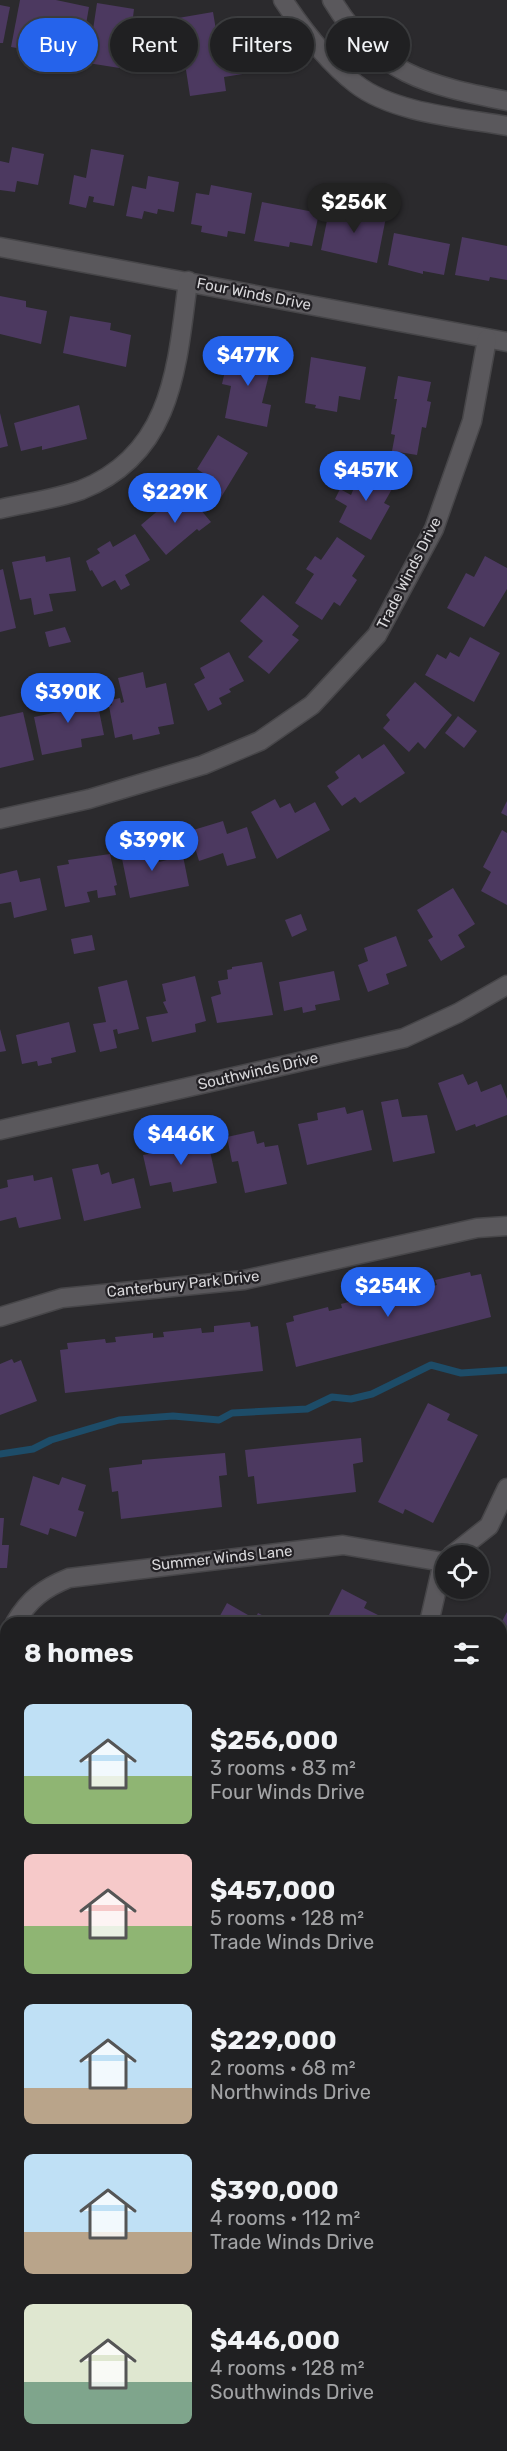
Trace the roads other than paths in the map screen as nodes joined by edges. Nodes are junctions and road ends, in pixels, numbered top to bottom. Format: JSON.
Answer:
{"nodes":[{"id":1,"x":283,"y":0,"type":"edge"},
{"id":2,"x":332,"y":0,"type":"edge"},
{"id":3,"x":507,"y":100,"type":"edge"},
{"id":4,"x":507,"y":126,"type":"edge"},
{"id":5,"x":0,"y":247,"type":"edge"},
{"id":6,"x":188,"y":282,"type":"junction"},
{"id":7,"x":487,"y":339,"type":"junction"},
{"id":8,"x":507,"y":342,"type":"edge"},
{"id":9,"x":0,"y":509,"type":"edge"},
{"id":10,"x":0,"y":819,"type":"edge"},
{"id":11,"x":507,"y":986,"type":"edge"},
{"id":12,"x":0,"y":1130,"type":"edge"},
{"id":13,"x":507,"y":1226,"type":"edge"},
{"id":14,"x":0,"y":1317,"type":"edge"},
{"id":15,"x":507,"y":1488,"type":"edge"},
{"id":16,"x":464,"y":1545,"type":"edge"},
{"id":17,"x":435,"y":1558,"type":"edge"},
{"id":18,"x":435,"y":1599,"type":"edge"},
{"id":19,"x":18,"y":1617,"type":"edge"},
{"id":20,"x":431,"y":1617,"type":"edge"}],
"edges":[{"from":1,"to":4,"type":"street"},
{"from":2,"to":3,"type":"street"},
{"from":5,"to":6,"type":"street","name":"Four Winds Drive"},
{"from":6,"to":7,"type":"street","name":"Four Winds Drive"},
{"from":6,"to":9,"type":"street"},
{"from":7,"to":8,"type":"street","name":"Four Winds Drive"},
{"from":7,"to":10,"type":"street","name":"Trade Winds Drive"},
{"from":11,"to":12,"type":"street","name":"Southwinds Drive"},
{"from":13,"to":14,"type":"street","name":"Canterbury Park Drive"},
{"from":15,"to":16,"type":"street"},
{"from":17,"to":19,"type":"street","name":"Summer Winds Lane"},
{"from":18,"to":20,"type":"street"}]}
